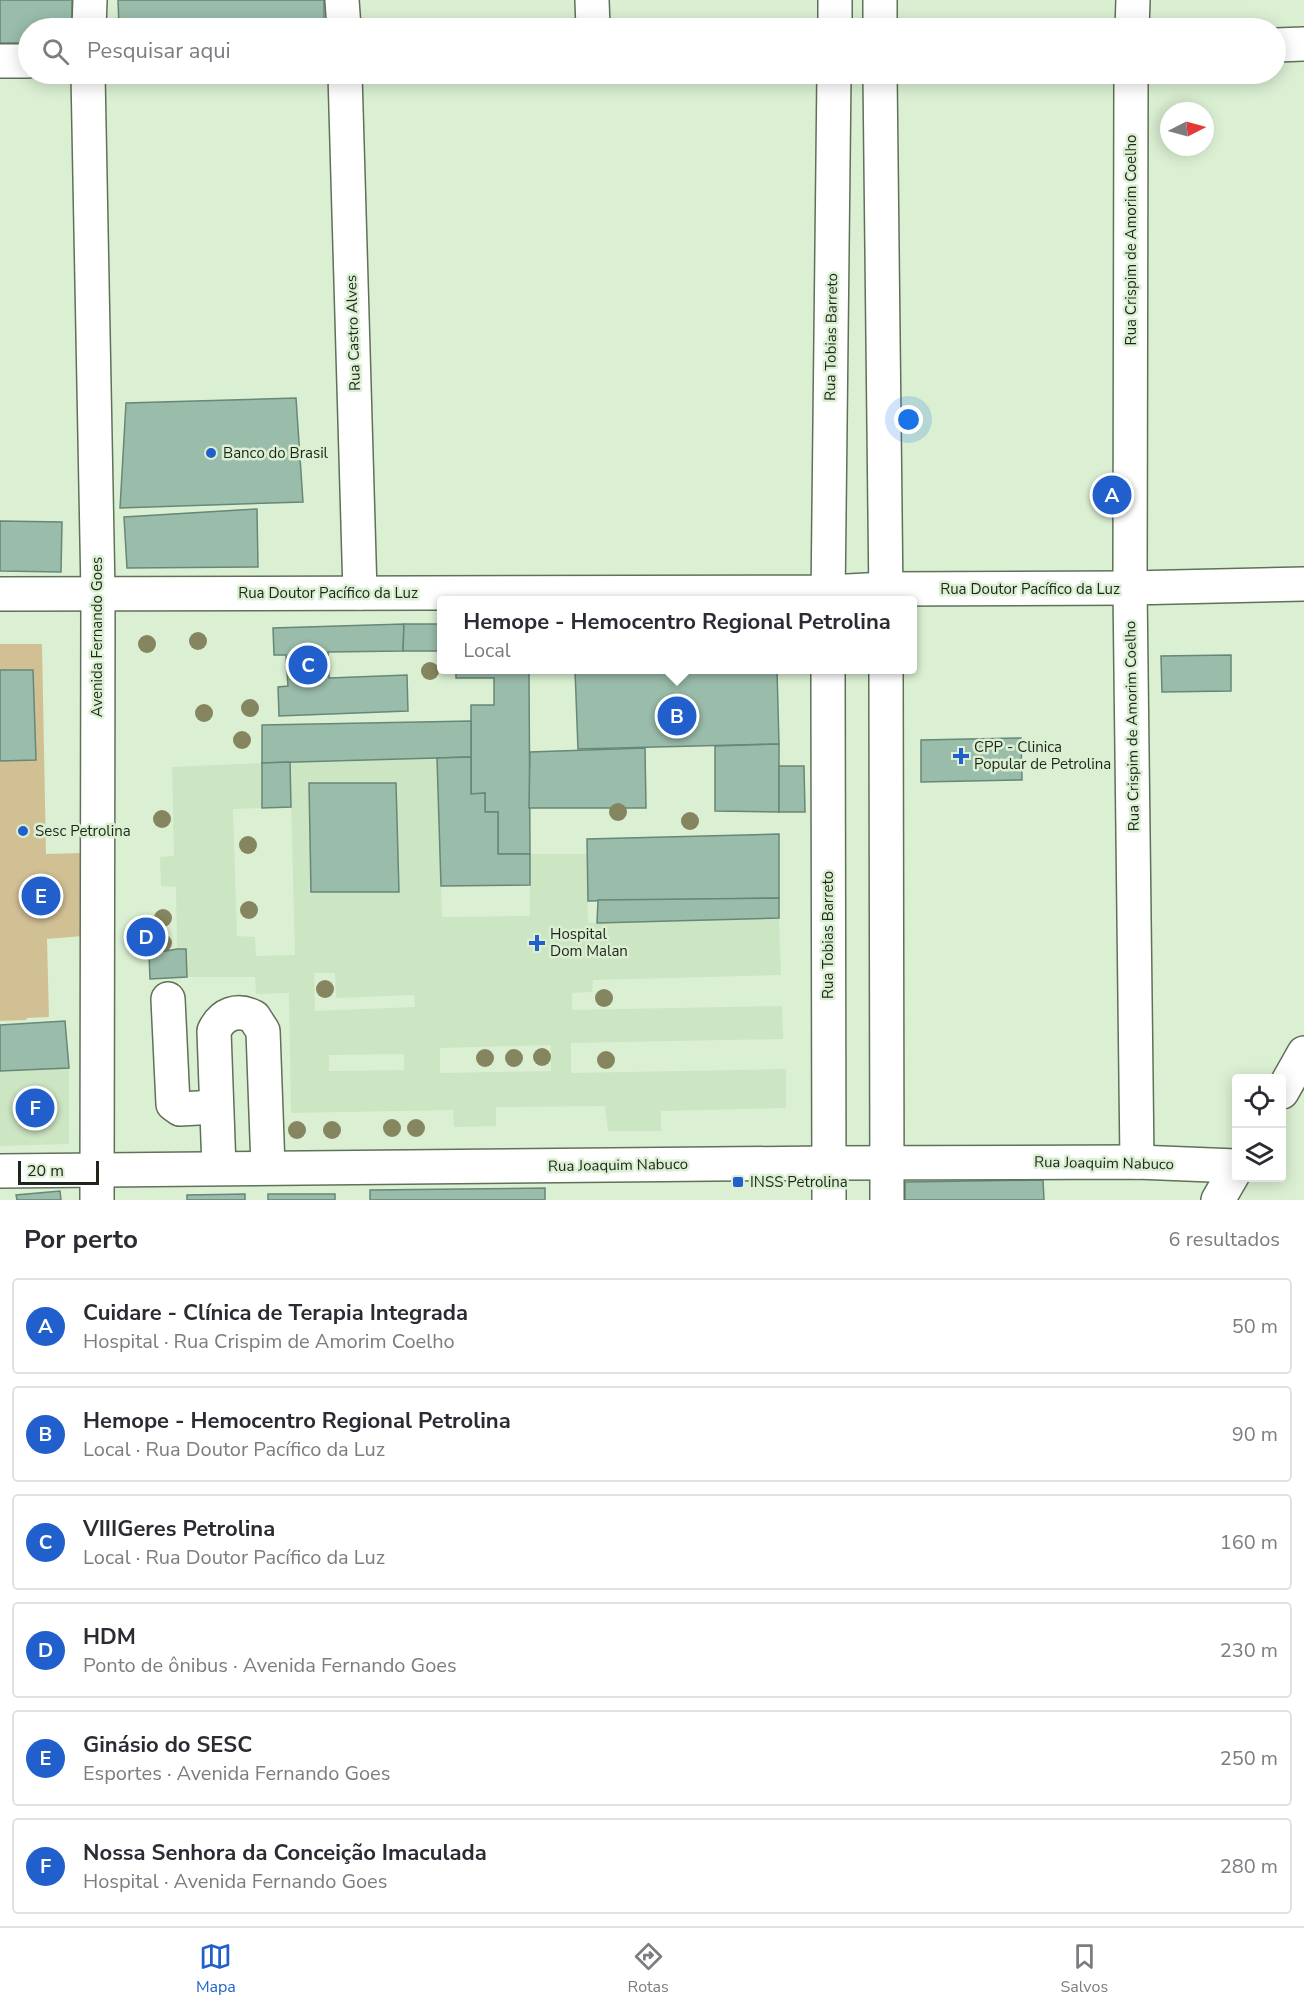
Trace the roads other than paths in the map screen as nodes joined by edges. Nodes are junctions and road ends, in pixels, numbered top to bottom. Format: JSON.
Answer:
{"nodes":[{"id":1,"x":90,"y":0,"type":"edge"},
{"id":2,"x":342,"y":0,"type":"edge"},
{"id":3,"x":592,"y":0,"type":"edge"},
{"id":4,"x":835,"y":0,"type":"edge"},
{"id":5,"x":880,"y":0,"type":"edge"},
{"id":6,"x":1133,"y":0,"type":"edge"},
{"id":7,"x":89,"y":18,"type":"edge"},
{"id":8,"x":343,"y":18,"type":"edge"},
{"id":9,"x":592,"y":18,"type":"edge"},
{"id":10,"x":835,"y":18,"type":"edge"},
{"id":11,"x":880,"y":18,"type":"edge"},
{"id":12,"x":1132,"y":18,"type":"edge"},
{"id":13,"x":1304,"y":44,"type":"edge"},
{"id":14,"x":1286,"y":45,"type":"edge"},
{"id":15,"x":0,"y":61,"type":"edge"},
{"id":16,"x":18,"y":61,"type":"edge"},
{"id":17,"x":88,"y":84,"type":"edge"},
{"id":18,"x":345,"y":84,"type":"edge"},
{"id":19,"x":834,"y":84,"type":"edge"},
{"id":20,"x":880,"y":84,"type":"edge"},
{"id":21,"x":1131,"y":84,"type":"edge"},
{"id":22,"x":1304,"y":585,"type":"edge"},
{"id":23,"x":1130,"y":588,"type":"junction"},
{"id":24,"x":98,"y":593,"type":"junction"},
{"id":25,"x":360,"y":593,"type":"junction"},
{"id":26,"x":0,"y":594,"type":"edge"},
{"id":27,"x":886,"y":595,"type":"edge"},
{"id":28,"x":828,"y":596,"type":"edge"},
{"id":29,"x":828,"y":674,"type":"edge"},
{"id":30,"x":886,"y":674,"type":"edge"},
{"id":31,"x":168,"y":999,"type":"dead end"},
{"id":32,"x":1304,"y":1053,"type":"edge"},
{"id":33,"x":1286,"y":1084,"type":"edge"},
{"id":34,"x":216,"y":1107,"type":"junction"},
{"id":35,"x":1137,"y":1162,"type":"junction"},
{"id":36,"x":828,"y":1163,"type":"junction"},
{"id":37,"x":887,"y":1163,"type":"junction"},
{"id":38,"x":268,"y":1167,"type":"junction"},
{"id":39,"x":219,"y":1168,"type":"junction"},
{"id":40,"x":1232,"y":1168,"type":"edge"},
{"id":41,"x":0,"y":1171,"type":"edge"},
{"id":42,"x":1232,"y":1175,"type":"edge"},
{"id":43,"x":97,"y":1185,"type":"edge"},
{"id":44,"x":829,"y":1200,"type":"edge"},
{"id":45,"x":887,"y":1200,"type":"edge"},
{"id":46,"x":1218,"y":1200,"type":"edge"}],
"edges":[{"from":1,"to":7,"type":"street"},
{"from":2,"to":8,"type":"street"},
{"from":3,"to":9,"type":"street"},
{"from":4,"to":10,"type":"street"},
{"from":5,"to":11,"type":"street"},
{"from":6,"to":12,"type":"street"},
{"from":13,"to":14,"type":"street"},
{"from":15,"to":16,"type":"street"},
{"from":17,"to":24,"type":"street","name":"Avenida Fernando Goes"},
{"from":18,"to":25,"type":"street","name":"Rua Castro Alves"},
{"from":19,"to":28,"type":"street","name":"Rua Tobias Barreto"},
{"from":20,"to":27,"type":"street"},
{"from":21,"to":23,"type":"street","name":"Rua Crispim de Amorim Coelho"},
{"from":22,"to":23,"type":"street","name":"Rua Doutor Pacífico da Luz"},
{"from":23,"to":27,"type":"street","name":"Rua Doutor Pacífico da Luz"},
{"from":23,"to":35,"type":"street","name":"Rua Crispim de Amorim Coelho"},
{"from":24,"to":25,"type":"street","name":"Rua Doutor Pacífico da Luz"},
{"from":24,"to":26,"type":"street","name":"Rua Doutor Pacífico da Luz"},
{"from":24,"to":43,"type":"street","name":"Avenida Fernando Goes"},
{"from":25,"to":28,"type":"street","name":"Rua Doutor Pacífico da Luz"},
{"from":27,"to":28,"type":"street","name":"Rua Doutor Pacífico da Luz"},
{"from":29,"to":36,"type":"street","name":"Rua Tobias Barreto"},
{"from":30,"to":37,"type":"street"},
{"from":31,"to":34,"type":"street"},
{"from":32,"to":33,"type":"street"},
{"from":34,"to":38,"type":"street"},
{"from":34,"to":39,"type":"street"},
{"from":35,"to":37,"type":"street","name":"Rua Joaquim Nabuco"},
{"from":35,"to":40,"type":"street","name":"Rua Joaquim Nabuco"},
{"from":36,"to":37,"type":"street","name":"Rua Joaquim Nabuco"},
{"from":36,"to":38,"type":"street","name":"Rua Joaquim Nabuco"},
{"from":36,"to":44,"type":"street","name":"Rua Tobias Barreto"},
{"from":37,"to":45,"type":"street"},
{"from":38,"to":39,"type":"street","name":"Rua Joaquim Nabuco"},
{"from":39,"to":43,"type":"street","name":"Rua Joaquim Nabuco"},
{"from":41,"to":43,"type":"street","name":"Rua Joaquim Nabuco"},
{"from":42,"to":46,"type":"street"}]}
